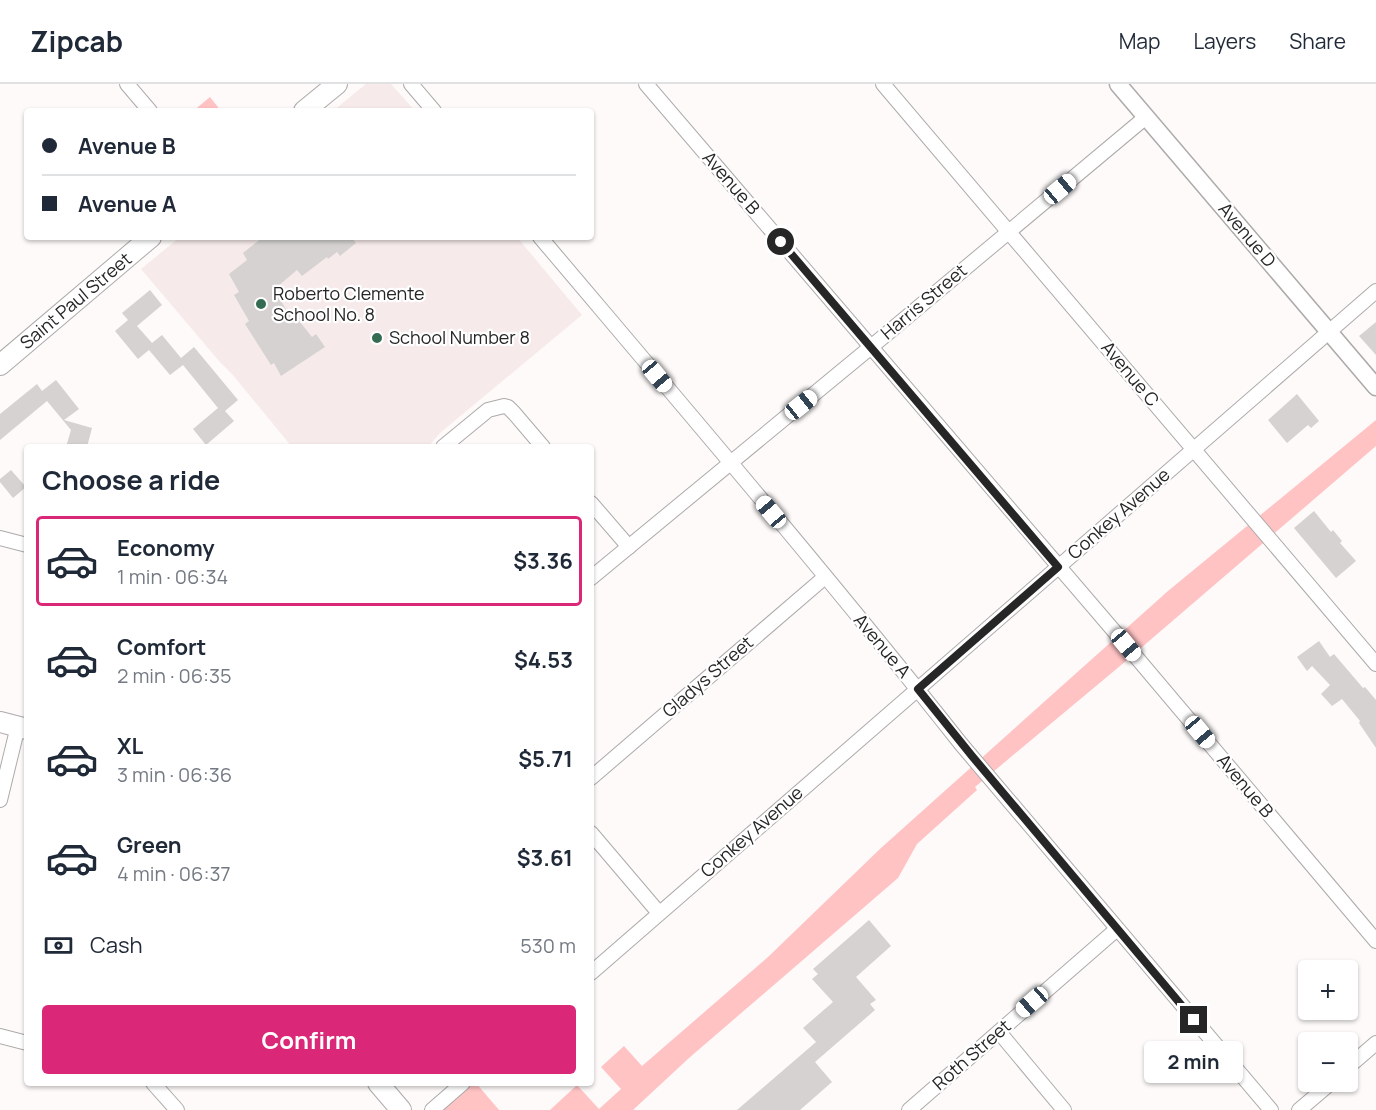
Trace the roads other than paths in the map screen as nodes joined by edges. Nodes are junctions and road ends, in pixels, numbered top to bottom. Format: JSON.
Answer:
{"nodes":[{"id":1,"x":127,"y":84,"type":"edge"},
{"id":2,"x":337,"y":84,"type":"edge"},
{"id":3,"x":411,"y":84,"type":"edge"},
{"id":4,"x":646,"y":84,"type":"edge"},
{"id":5,"x":883,"y":84,"type":"edge"},
{"id":6,"x":1118,"y":84,"type":"edge"},
{"id":7,"x":147,"y":108,"type":"edge"},
{"id":8,"x":307,"y":108,"type":"edge"},
{"id":9,"x":431,"y":108,"type":"edge"},
{"id":10,"x":1146,"y":117,"type":"junction"},
{"id":11,"x":1008,"y":232,"type":"junction"},
{"id":12,"x":147,"y":240,"type":"edge"},
{"id":13,"x":543,"y":240,"type":"edge"},
{"id":14,"x":1376,"y":291,"type":"edge"},
{"id":15,"x":1329,"y":332,"type":"junction"},
{"id":16,"x":871,"y":347,"type":"junction"},
{"id":17,"x":0,"y":365,"type":"edge"},
{"id":18,"x":1376,"y":387,"type":"edge"},
{"id":19,"x":447,"y":444,"type":"edge"},
{"id":20,"x":540,"y":444,"type":"edge"},
{"id":21,"x":1194,"y":449,"type":"junction"},
{"id":22,"x":730,"y":463,"type":"junction"},
{"id":23,"x":594,"y":507,"type":"edge"},
{"id":24,"x":0,"y":538,"type":"edge"},
{"id":25,"x":24,"y":544,"type":"edge"},
{"id":26,"x":628,"y":547,"type":"junction"},
{"id":27,"x":1058,"y":567,"type":"junction"},
{"id":28,"x":594,"y":575,"type":"edge"},
{"id":29,"x":825,"y":577,"type":"junction"},
{"id":30,"x":1376,"y":664,"type":"edge"},
{"id":31,"x":918,"y":689,"type":"junction"},
{"id":32,"x":15,"y":726,"type":"edge"},
{"id":33,"x":594,"y":775,"type":"edge"},
{"id":34,"x":0,"y":800,"type":"edge"},
{"id":35,"x":594,"y":837,"type":"edge"},
{"id":36,"x":659,"y":914,"type":"junction"},
{"id":37,"x":1117,"y":930,"type":"junction"},
{"id":38,"x":1376,"y":941,"type":"edge"},
{"id":39,"x":594,"y":970,"type":"edge"},
{"id":40,"x":999,"y":1032,"type":"junction"},
{"id":41,"x":0,"y":1036,"type":"edge"},
{"id":42,"x":24,"y":1042,"type":"edge"},
{"id":43,"x":1376,"y":1043,"type":"edge"},
{"id":44,"x":1358,"y":1059,"type":"edge"},
{"id":45,"x":156,"y":1086,"type":"edge"},
{"id":46,"x":381,"y":1086,"type":"edge"},
{"id":47,"x":460,"y":1086,"type":"edge"},
{"id":48,"x":1320,"y":1092,"type":"edge"},
{"id":49,"x":177,"y":1110,"type":"edge"},
{"id":50,"x":401,"y":1110,"type":"edge"},
{"id":51,"x":432,"y":1110,"type":"edge"},
{"id":52,"x":909,"y":1110,"type":"edge"},
{"id":53,"x":1064,"y":1110,"type":"edge"},
{"id":54,"x":1270,"y":1110,"type":"edge"},
{"id":55,"x":1299,"y":1110,"type":"edge"}],
"edges":[{"from":1,"to":7,"type":"street"},
{"from":2,"to":8,"type":"main road"},
{"from":3,"to":9,"type":"street"},
{"from":4,"to":16,"type":"street","name":"Avenue B"},
{"from":5,"to":11,"type":"street","name":"Avenue C"},
{"from":6,"to":10,"type":"street","name":"Avenue D"},
{"from":10,"to":11,"type":"street","name":"Harris Street"},
{"from":10,"to":15,"type":"street","name":"Avenue D"},
{"from":11,"to":16,"type":"street","name":"Harris Street"},
{"from":11,"to":21,"type":"street","name":"Avenue C"},
{"from":12,"to":17,"type":"main road","name":"Saint Paul Street"},
{"from":13,"to":22,"type":"street","name":"Avenue A"},
{"from":14,"to":15,"type":"street","name":"Conkey Avenue"},
{"from":15,"to":18,"type":"street","name":"Avenue D"},
{"from":15,"to":21,"type":"street","name":"Conkey Avenue"},
{"from":16,"to":22,"type":"street","name":"Harris Street"},
{"from":16,"to":27,"type":"street","name":"Avenue B"},
{"from":19,"to":20,"type":"street"},
{"from":21,"to":27,"type":"street","name":"Conkey Avenue"},
{"from":21,"to":30,"type":"street","name":"Avenue C"},
{"from":22,"to":26,"type":"street","name":"Harris Street"},
{"from":22,"to":29,"type":"street","name":"Avenue A"},
{"from":23,"to":26,"type":"street"},
{"from":24,"to":25,"type":"street"},
{"from":26,"to":28,"type":"street","name":"Harris Street"},
{"from":27,"to":31,"type":"street","name":"Conkey Avenue"},
{"from":27,"to":38,"type":"street","name":"Avenue B"},
{"from":29,"to":31,"type":"street","name":"Avenue A"},
{"from":29,"to":33,"type":"street","name":"Gladys Street"},
{"from":31,"to":36,"type":"street","name":"Conkey Avenue"},
{"from":31,"to":37,"type":"street","name":"Avenue A"},
{"from":32,"to":34,"type":"street"},
{"from":35,"to":36,"type":"street"},
{"from":36,"to":39,"type":"street","name":"Conkey Avenue"},
{"from":37,"to":40,"type":"street","name":"Roth Street"},
{"from":37,"to":54,"type":"street","name":"Avenue A"},
{"from":40,"to":52,"type":"street","name":"Roth Street"},
{"from":40,"to":53,"type":"street"},
{"from":41,"to":42,"type":"street"},
{"from":43,"to":44,"type":"street"},
{"from":45,"to":49,"type":"street"},
{"from":46,"to":50,"type":"main road"},
{"from":47,"to":51,"type":"street"},
{"from":48,"to":55,"type":"street"}]}
